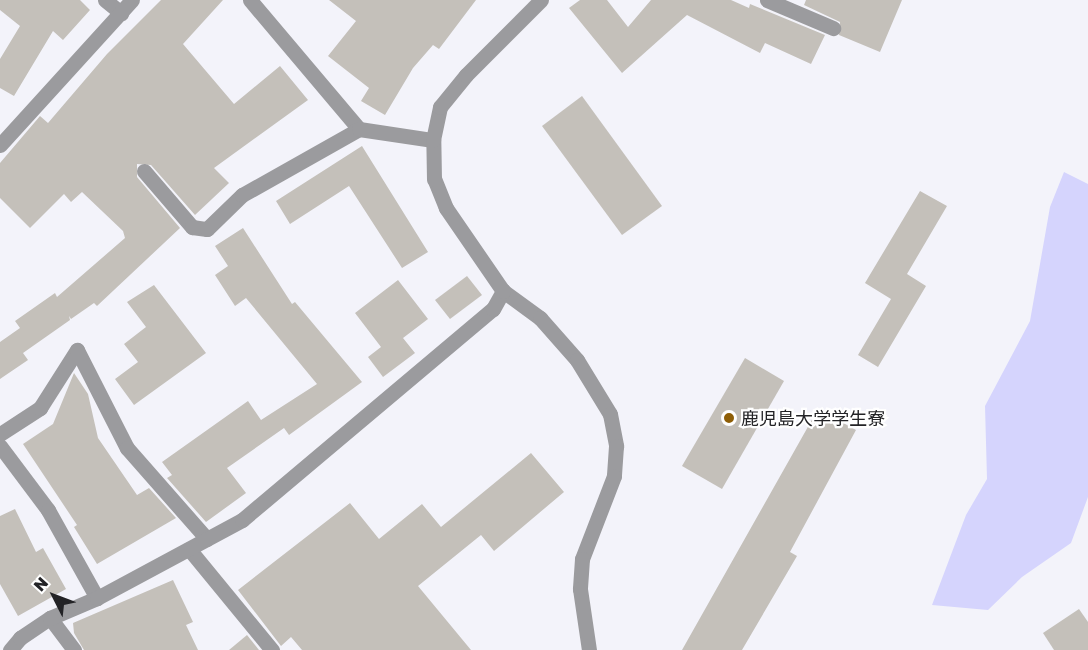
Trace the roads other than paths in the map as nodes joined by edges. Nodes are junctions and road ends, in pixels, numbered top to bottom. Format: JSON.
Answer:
{"nodes":[{"id":1,"x":105,"y":0,"type":"edge"},
{"id":2,"x":132,"y":0,"type":"edge"},
{"id":3,"x":249,"y":0,"type":"edge"},
{"id":4,"x":541,"y":0,"type":"edge"},
{"id":5,"x":767,"y":0,"type":"edge"},
{"id":6,"x":121,"y":13,"type":"junction"},
{"id":7,"x":833,"y":28,"type":"dead end"},
{"id":8,"x":359,"y":129,"type":"junction"},
{"id":9,"x":2,"y":139,"type":"edge"},
{"id":10,"x":433,"y":140,"type":"junction"},
{"id":11,"x":144,"y":171,"type":"dead end"},
{"id":12,"x":503,"y":291,"type":"junction"},
{"id":13,"x":0,"y":434,"type":"edge"},
{"id":14,"x":0,"y":446,"type":"edge"},
{"id":15,"x":207,"y":539,"type":"junction"},
{"id":16,"x":189,"y":549,"type":"junction"},
{"id":17,"x":97,"y":597,"type":"junction"},
{"id":18,"x":50,"y":618,"type":"junction"},
{"id":19,"x":10,"y":650,"type":"edge"},
{"id":20,"x":74,"y":650,"type":"edge"},
{"id":21,"x":272,"y":650,"type":"edge"},
{"id":22,"x":589,"y":650,"type":"edge"}],
"edges":[{"from":1,"to":6,"type":"street"},
{"from":2,"to":6,"type":"street"},
{"from":3,"to":8,"type":"street"},
{"from":4,"to":10,"type":"street"},
{"from":5,"to":7,"type":"street"},
{"from":6,"to":9,"type":"street"},
{"from":8,"to":10,"type":"street"},
{"from":8,"to":11,"type":"street"},
{"from":10,"to":12,"type":"street"},
{"from":12,"to":15,"type":"street"},
{"from":12,"to":22,"type":"street"},
{"from":13,"to":15,"type":"street"},
{"from":14,"to":17,"type":"street"},
{"from":15,"to":16,"type":"street"},
{"from":16,"to":17,"type":"street"},
{"from":16,"to":21,"type":"street"},
{"from":17,"to":18,"type":"street"},
{"from":18,"to":19,"type":"street"},
{"from":18,"to":20,"type":"street"}]}
